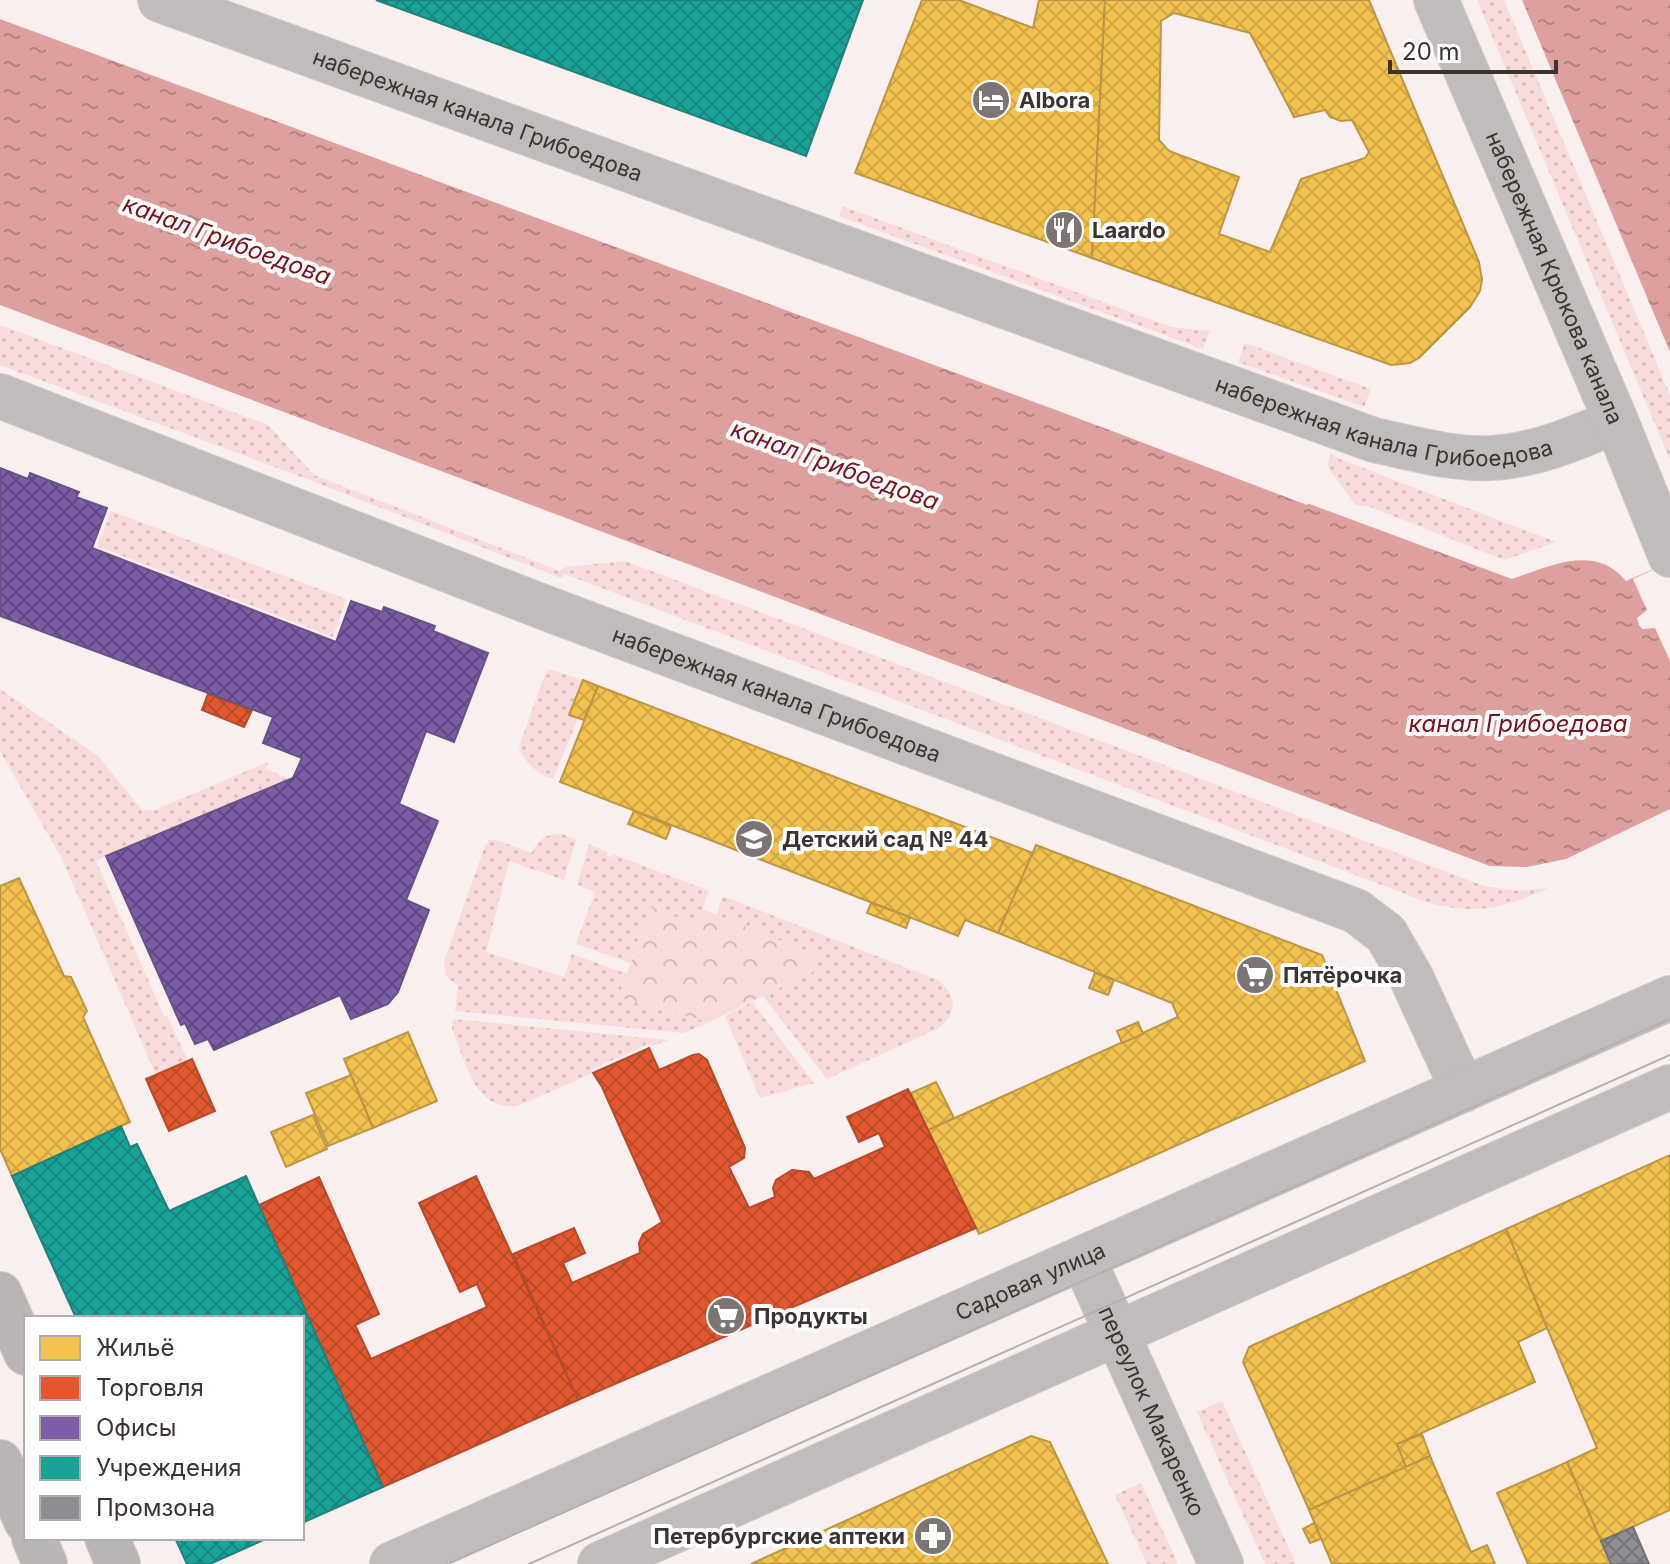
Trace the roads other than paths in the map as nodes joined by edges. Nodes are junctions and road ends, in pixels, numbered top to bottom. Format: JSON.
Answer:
{"nodes":[{"id":1,"x":160,"y":0,"type":"edge"},
{"id":2,"x":1436,"y":0,"type":"edge"},
{"id":3,"x":0,"y":396,"type":"edge"},
{"id":4,"x":1616,"y":421,"type":"junction"},
{"id":5,"x":1670,"y":555,"type":"edge"},
{"id":6,"x":1670,"y":998,"type":"edge"},
{"id":7,"x":1670,"y":1087,"type":"edge"},
{"id":8,"x":1463,"y":1090,"type":"junction"},
{"id":9,"x":1083,"y":1258,"type":"junction"},
{"id":10,"x":0,"y":1294,"type":"edge"},
{"id":11,"x":1117,"y":1333,"type":"junction"},
{"id":12,"x":24,"y":1348,"type":"edge"},
{"id":13,"x":0,"y":1462,"type":"edge"},
{"id":14,"x":24,"y":1516,"type":"edge"},
{"id":15,"x":35,"y":1540,"type":"edge"},
{"id":16,"x":108,"y":1540,"type":"edge"},
{"id":17,"x":45,"y":1564,"type":"edge"},
{"id":18,"x":118,"y":1564,"type":"edge"},
{"id":19,"x":392,"y":1564,"type":"edge"},
{"id":20,"x":600,"y":1564,"type":"edge"},
{"id":21,"x":1221,"y":1564,"type":"edge"}],
"edges":[{"from":1,"to":4,"type":"street","name":"набережная канала Грибоедова"},
{"from":2,"to":4,"type":"street","name":"набережная Крюкова канала"},
{"from":3,"to":8,"type":"street","name":"набережная канала Грибоедова"},
{"from":4,"to":5,"type":"street","name":"набережная Крюкова канала"},
{"from":6,"to":8,"type":"street","name":"Садовая улица"},
{"from":7,"to":11,"type":"street"},
{"from":8,"to":9,"type":"street","name":"Садовая улица"},
{"from":9,"to":11,"type":"street","name":"переулок Макаренко"},
{"from":9,"to":19,"type":"street","name":"Садовая улица"},
{"from":10,"to":12,"type":"main road"},
{"from":11,"to":20,"type":"street"},
{"from":11,"to":21,"type":"street","name":"переулок Макаренко"},
{"from":13,"to":14,"type":"main road"},
{"from":15,"to":17,"type":"main road"},
{"from":16,"to":18,"type":"main road"}]}
